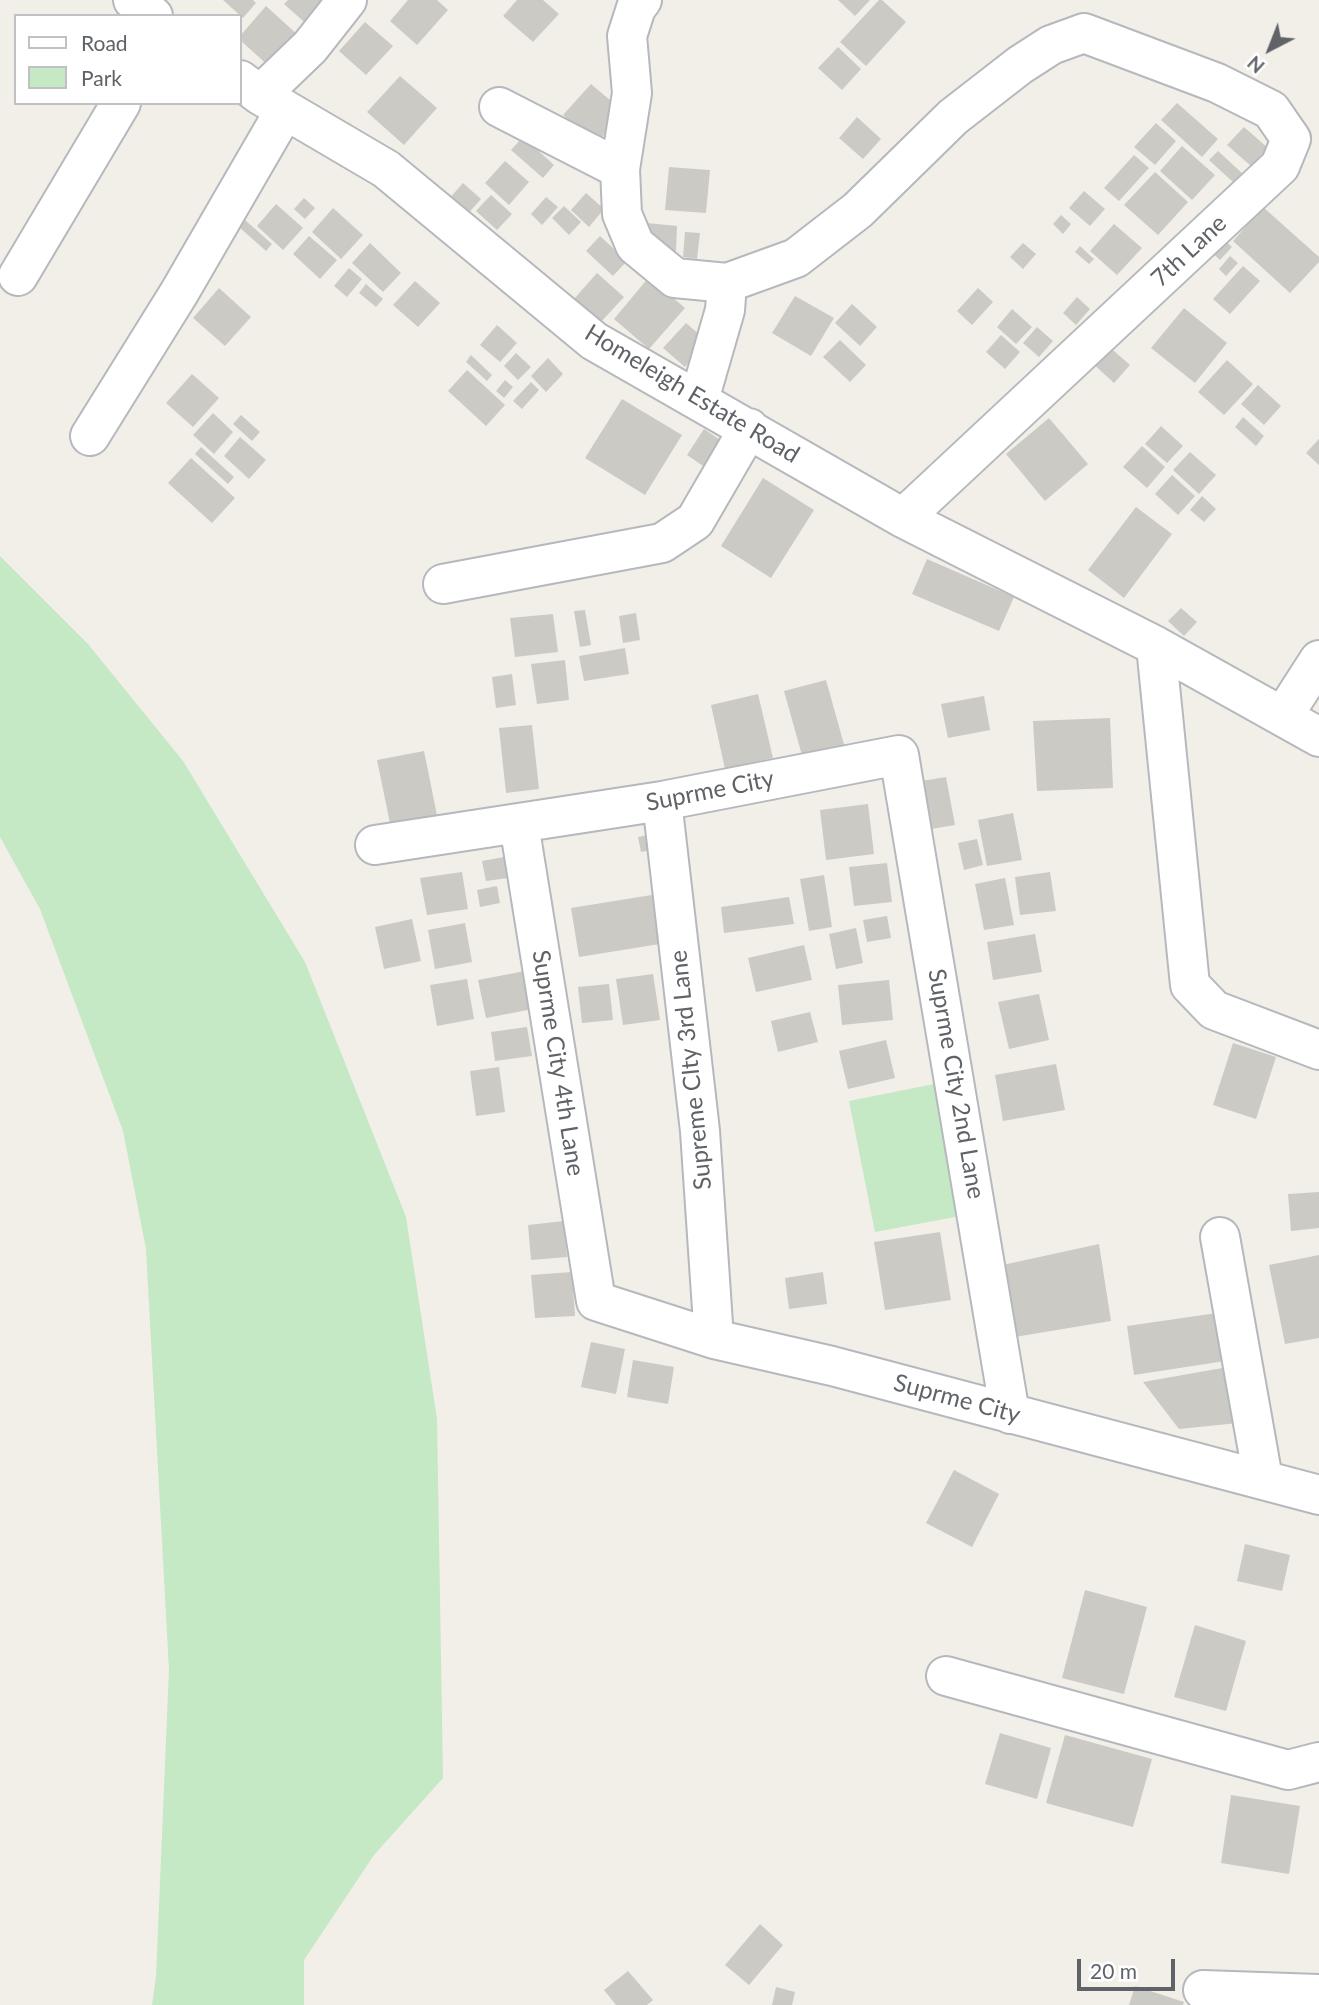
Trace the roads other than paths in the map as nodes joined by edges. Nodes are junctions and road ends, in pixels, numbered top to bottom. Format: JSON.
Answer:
{"nodes":[{"id":1,"x":134,"y":0,"type":"edge"},
{"id":2,"x":347,"y":0,"type":"edge"},
{"id":3,"x":642,"y":0,"type":"edge"},
{"id":4,"x":151,"y":14,"type":"edge"},
{"id":5,"x":262,"y":95,"type":"edge"},
{"id":6,"x":120,"y":105,"type":"edge"},
{"id":7,"x":499,"y":107,"type":"dead end"},
{"id":8,"x":620,"y":169,"type":"junction"},
{"id":9,"x":18,"y":276,"type":"dead end"},
{"id":10,"x":727,"y":283,"type":"junction"},
{"id":11,"x":699,"y":400,"type":"junction"},
{"id":12,"x":749,"y":428,"type":"junction"},
{"id":13,"x":90,"y":436,"type":"dead end"},
{"id":14,"x":903,"y":518,"type":"junction"},
{"id":15,"x":443,"y":584,"type":"dead end"},
{"id":16,"x":1156,"y":646,"type":"junction"},
{"id":17,"x":1319,"y":660,"type":"edge"},
{"id":18,"x":1283,"y":716,"type":"junction"},
{"id":19,"x":1319,"y":737,"type":"edge"},
{"id":20,"x":899,"y":755,"type":"joint"},
{"id":21,"x":662,"y":801,"type":"junction"},
{"id":22,"x":519,"y":824,"type":"junction"},
{"id":23,"x":375,"y":845,"type":"dead end"},
{"id":24,"x":1319,"y":1050,"type":"edge"},
{"id":25,"x":1220,"y":1237,"type":"dead end"},
{"id":26,"x":596,"y":1301,"type":"joint"},
{"id":27,"x":714,"y":1339,"type":"junction"},
{"id":28,"x":1010,"y":1414,"type":"junction"},
{"id":29,"x":1263,"y":1479,"type":"junction"},
{"id":30,"x":1319,"y":1495,"type":"edge"},
{"id":31,"x":946,"y":1676,"type":"dead end"},
{"id":32,"x":1319,"y":1762,"type":"edge"},
{"id":33,"x":1203,"y":1990,"type":"dead end"},
{"id":34,"x":1319,"y":1994,"type":"edge"}],
"edges":[{"from":1,"to":4,"type":"street"},
{"from":2,"to":5,"type":"street"},
{"from":3,"to":8,"type":"street"},
{"from":5,"to":11,"type":"street","name":"Homeleigh Estate Road"},
{"from":5,"to":13,"type":"street"},
{"from":6,"to":9,"type":"street"},
{"from":7,"to":8,"type":"street"},
{"from":8,"to":10,"type":"street"},
{"from":10,"to":11,"type":"street"},
{"from":10,"to":14,"type":"street","name":"7th Lane"},
{"from":11,"to":12,"type":"street","name":"Homeleigh Estate Road"},
{"from":12,"to":14,"type":"street","name":"Homeleigh Estate Road"},
{"from":12,"to":15,"type":"street"},
{"from":14,"to":16,"type":"street","name":"Homeleigh Estate Road"},
{"from":16,"to":18,"type":"street","name":"Homeleigh Estate Road"},
{"from":16,"to":24,"type":"street"},
{"from":17,"to":18,"type":"street"},
{"from":18,"to":19,"type":"street","name":"Homeleigh Estate Road"},
{"from":20,"to":21,"type":"street","name":"Suprme City"},
{"from":20,"to":28,"type":"street","name":"Suprme City 2nd Lane"},
{"from":21,"to":22,"type":"street","name":"Suprme City"},
{"from":21,"to":27,"type":"street","name":"Supreme CIty 3rd Lane"},
{"from":22,"to":23,"type":"street","name":"Suprme City"},
{"from":22,"to":26,"type":"street","name":"Suprme City 4th Lane"},
{"from":25,"to":29,"type":"street"},
{"from":26,"to":27,"type":"street","name":"Suprme City"},
{"from":27,"to":28,"type":"street","name":"Suprme City"},
{"from":28,"to":29,"type":"street","name":"Suprme City"},
{"from":29,"to":30,"type":"street","name":"Suprme City"},
{"from":31,"to":32,"type":"street"},
{"from":33,"to":34,"type":"street"}]}
